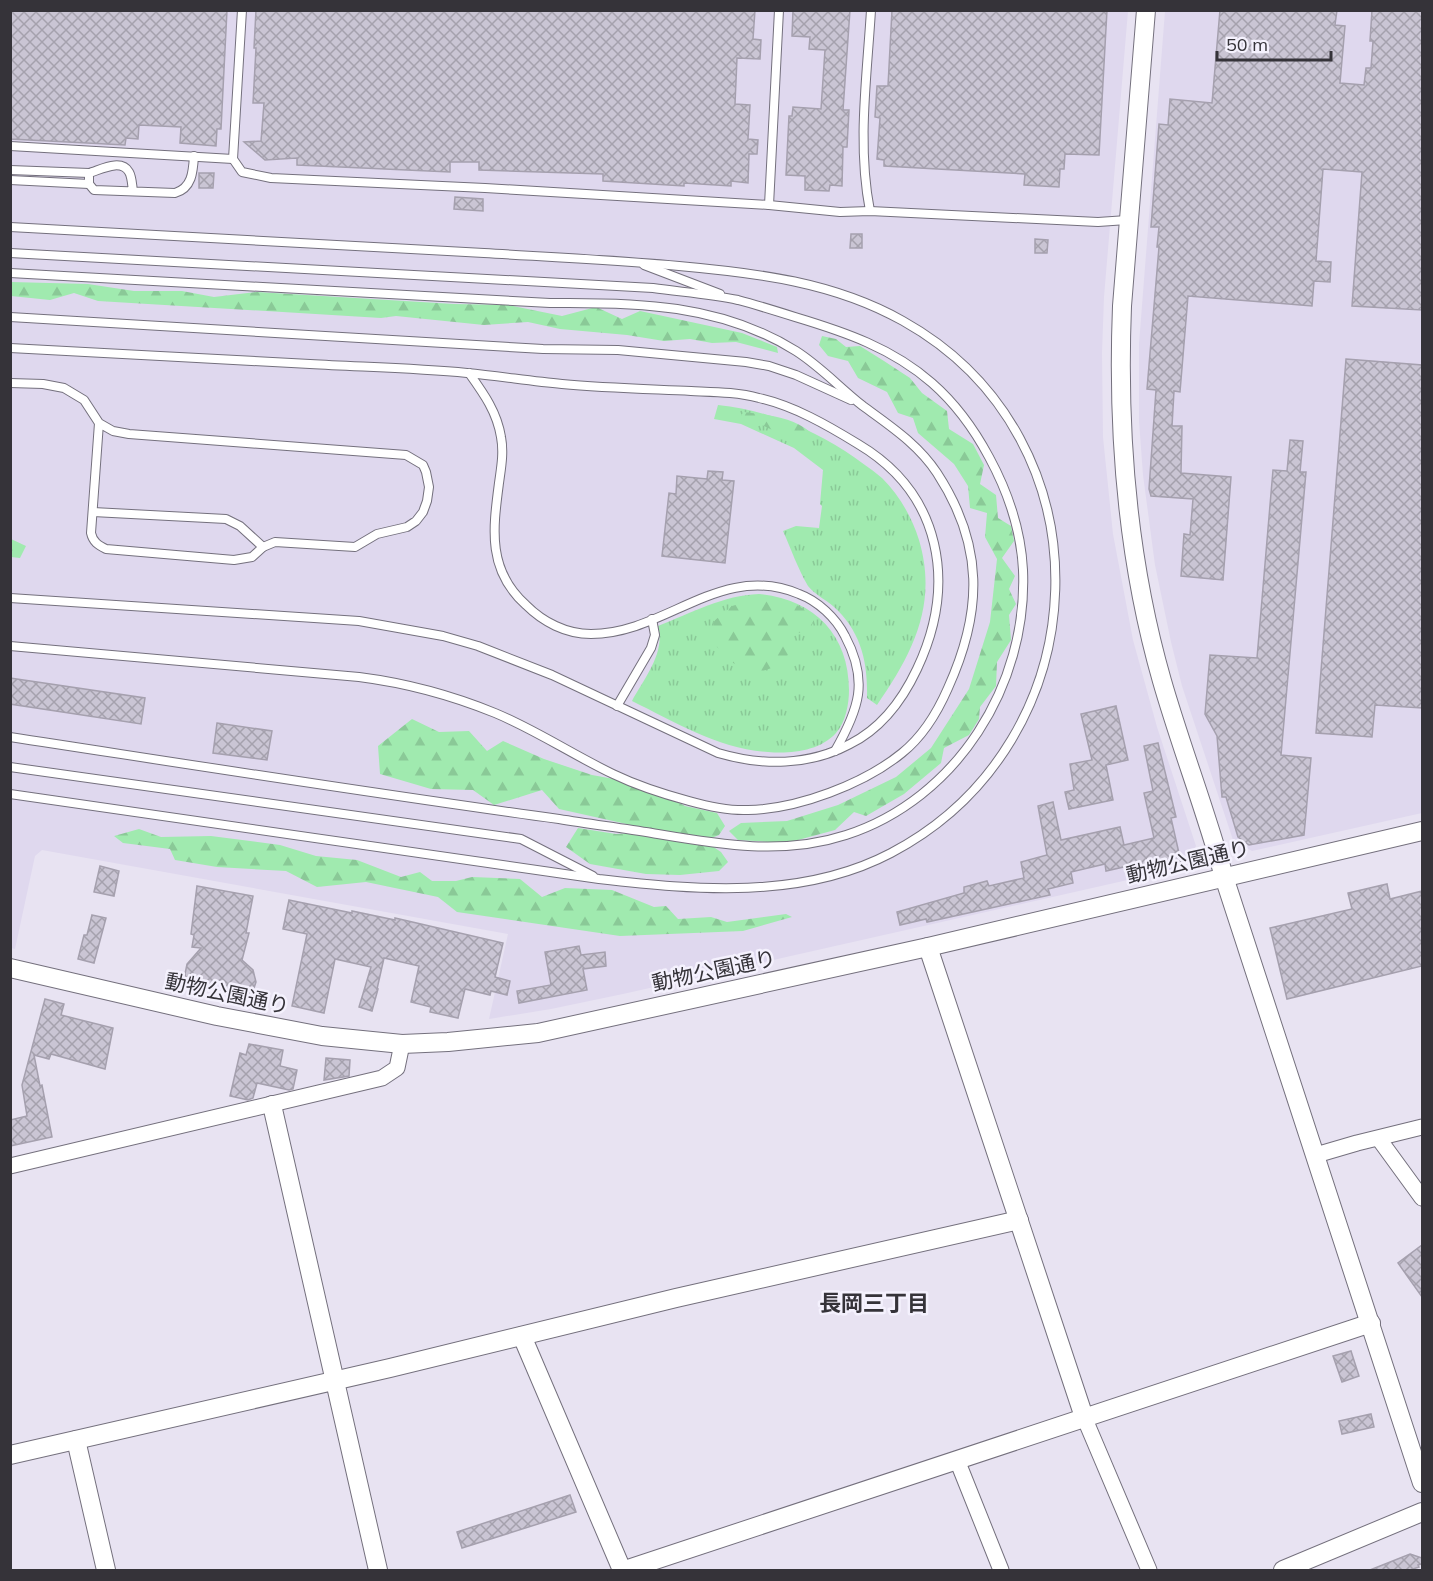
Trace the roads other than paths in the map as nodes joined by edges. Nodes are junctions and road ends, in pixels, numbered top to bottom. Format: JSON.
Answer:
{"nodes":[{"id":1,"x":242,"y":10,"type":"edge"},
{"id":2,"x":779,"y":10,"type":"edge"},
{"id":3,"x":871,"y":10,"type":"edge"},
{"id":4,"x":1146,"y":10,"type":"edge"},
{"id":5,"x":10,"y":146,"type":"edge"},
{"id":6,"x":194,"y":156,"type":"junction"},
{"id":7,"x":233,"y":159,"type":"junction"},
{"id":8,"x":10,"y":170,"type":"edge"},
{"id":9,"x":89,"y":173,"type":"junction"},
{"id":10,"x":10,"y":180,"type":"edge"},
{"id":11,"x":89,"y":184,"type":"junction"},
{"id":12,"x":134,"y":191,"type":"junction"},
{"id":13,"x":769,"y":205,"type":"junction"},
{"id":14,"x":870,"y":211,"type":"junction"},
{"id":15,"x":1129,"y":220,"type":"junction"},
{"id":16,"x":10,"y":227,"type":"edge"},
{"id":17,"x":10,"y":254,"type":"edge"},
{"id":18,"x":635,"y":262,"type":"junction"},
{"id":19,"x":10,"y":273,"type":"edge"},
{"id":20,"x":736,"y":299,"type":"junction"},
{"id":21,"x":10,"y":317,"type":"edge"},
{"id":22,"x":10,"y":348,"type":"edge"},
{"id":23,"x":469,"y":373,"type":"junction"},
{"id":24,"x":10,"y":383,"type":"edge"},
{"id":25,"x":861,"y":404,"type":"junction"},
{"id":26,"x":99,"y":423,"type":"junction"},
{"id":27,"x":93,"y":512,"type":"junction"},
{"id":28,"x":263,"y":547,"type":"junction"},
{"id":29,"x":10,"y":598,"type":"edge"},
{"id":30,"x":652,"y":619,"type":"junction"},
{"id":31,"x":10,"y":646,"type":"edge"},
{"id":32,"x":617,"y":706,"type":"junction"},
{"id":33,"x":10,"y":737,"type":"edge"},
{"id":34,"x":835,"y":751,"type":"junction"},
{"id":35,"x":10,"y":767,"type":"edge"},
{"id":36,"x":10,"y":794,"type":"edge"},
{"id":37,"x":1422,"y":831,"type":"edge"},
{"id":38,"x":1224,"y":877,"type":"junction"},
{"id":39,"x":600,"y":879,"type":"junction"},
{"id":40,"x":928,"y":947,"type":"junction"},
{"id":41,"x":10,"y":968,"type":"edge"},
{"id":42,"x":402,"y":1044,"type":"junction"},
{"id":43,"x":272,"y":1105,"type":"junction"},
{"id":44,"x":1422,"y":1127,"type":"edge"},
{"id":45,"x":1378,"y":1139,"type":"junction"},
{"id":46,"x":1316,"y":1155,"type":"junction"},
{"id":47,"x":10,"y":1166,"type":"edge"},
{"id":48,"x":1422,"y":1198,"type":"edge"},
{"id":49,"x":1019,"y":1220,"type":"junction"},
{"id":50,"x":1371,"y":1323,"type":"junction"},
{"id":51,"x":522,"y":1336,"type":"junction"},
{"id":52,"x":334,"y":1381,"type":"junction"},
{"id":53,"x":1084,"y":1417,"type":"junction"},
{"id":54,"x":76,"y":1440,"type":"junction"},
{"id":55,"x":10,"y":1455,"type":"edge"},
{"id":56,"x":957,"y":1460,"type":"junction"},
{"id":57,"x":1422,"y":1483,"type":"edge"},
{"id":58,"x":1422,"y":1512,"type":"edge"},
{"id":59,"x":106,"y":1570,"type":"edge"},
{"id":60,"x":378,"y":1570,"type":"edge"},
{"id":61,"x":624,"y":1570,"type":"edge"},
{"id":62,"x":1001,"y":1570,"type":"edge"},
{"id":63,"x":1149,"y":1570,"type":"edge"},
{"id":64,"x":1283,"y":1570,"type":"edge"}],
"edges":[{"from":1,"to":7,"type":"lane"},
{"from":2,"to":13,"type":"lane"},
{"from":3,"to":14,"type":"lane"},
{"from":4,"to":15,"type":"street"},
{"from":5,"to":6,"type":"lane"},
{"from":6,"to":7,"type":"lane"},
{"from":6,"to":12,"type":"lane"},
{"from":7,"to":13,"type":"lane"},
{"from":8,"to":9,"type":"lane"},
{"from":9,"to":11,"type":"lane"},
{"from":9,"to":12,"type":"lane"},
{"from":10,"to":11,"type":"lane"},
{"from":11,"to":12,"type":"lane"},
{"from":13,"to":14,"type":"lane"},
{"from":14,"to":15,"type":"lane"},
{"from":15,"to":38,"type":"street"},
{"from":16,"to":18,"type":"lane"},
{"from":17,"to":20,"type":"lane"},
{"from":18,"to":20,"type":"lane"},
{"from":18,"to":39,"type":"lane"},
{"from":19,"to":25,"type":"lane"},
{"from":20,"to":33,"type":"lane"},
{"from":21,"to":25,"type":"lane"},
{"from":22,"to":23,"type":"lane"},
{"from":23,"to":30,"type":"lane"},
{"from":23,"to":34,"type":"lane"},
{"from":24,"to":26,"type":"lane"},
{"from":25,"to":31,"type":"lane"},
{"from":26,"to":27,"type":"lane"},
{"from":26,"to":28,"type":"lane"},
{"from":27,"to":28,"type":"lane"},
{"from":27,"to":28,"type":"lane"},
{"from":29,"to":32,"type":"lane"},
{"from":30,"to":32,"type":"lane"},
{"from":30,"to":34,"type":"lane"},
{"from":32,"to":34,"type":"lane"},
{"from":35,"to":39,"type":"lane"},
{"from":36,"to":39,"type":"lane"},
{"from":37,"to":38,"type":"street","name":"動物公園通り"},
{"from":38,"to":40,"type":"street","name":"動物公園通り"},
{"from":38,"to":46,"type":"street"},
{"from":40,"to":42,"type":"street","name":"動物公園通り"},
{"from":40,"to":49,"type":"street"},
{"from":41,"to":42,"type":"street","name":"動物公園通り"},
{"from":42,"to":43,"type":"street"},
{"from":43,"to":47,"type":"street"},
{"from":43,"to":52,"type":"street"},
{"from":44,"to":45,"type":"street"},
{"from":45,"to":46,"type":"street"},
{"from":45,"to":48,"type":"street"},
{"from":46,"to":50,"type":"street"},
{"from":49,"to":51,"type":"street"},
{"from":49,"to":53,"type":"street"},
{"from":50,"to":53,"type":"street"},
{"from":50,"to":57,"type":"street"},
{"from":51,"to":52,"type":"street"},
{"from":51,"to":61,"type":"street"},
{"from":52,"to":54,"type":"street"},
{"from":52,"to":60,"type":"street"},
{"from":53,"to":56,"type":"street"},
{"from":53,"to":63,"type":"street"},
{"from":54,"to":55,"type":"street"},
{"from":54,"to":59,"type":"street"},
{"from":56,"to":61,"type":"street"},
{"from":56,"to":62,"type":"street"},
{"from":58,"to":64,"type":"street"}]}
